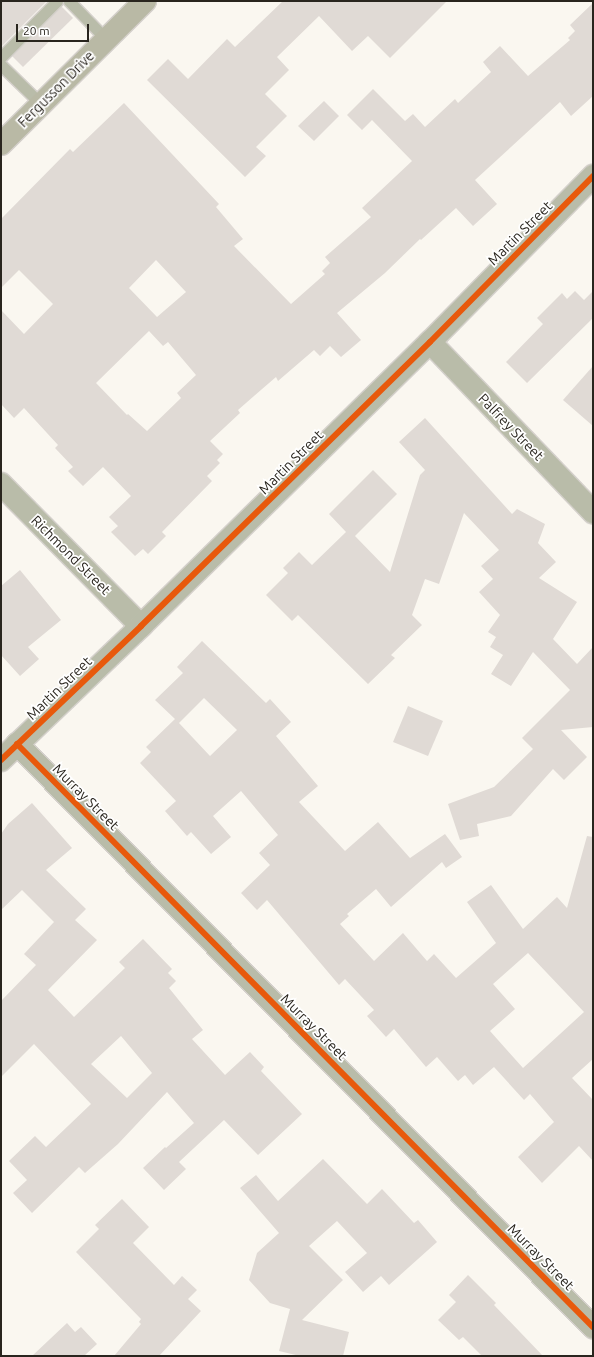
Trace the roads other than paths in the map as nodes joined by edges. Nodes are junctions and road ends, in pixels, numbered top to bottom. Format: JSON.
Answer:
{"nodes":[{"id":1,"x":57,"y":1,"type":"edge"},
{"id":2,"x":69,"y":1,"type":"edge"},
{"id":3,"x":145,"y":1,"type":"edge"},
{"id":4,"x":106,"y":39,"type":"junction"},
{"id":5,"x":1,"y":57,"type":"edge"},
{"id":6,"x":1,"y":65,"type":"edge"},
{"id":7,"x":41,"y":104,"type":"junction"},
{"id":8,"x":1,"y":144,"type":"edge"},
{"id":9,"x":593,"y":176,"type":"edge"},
{"id":10,"x":430,"y":342,"type":"junction"},
{"id":11,"x":1,"y":484,"type":"edge"},
{"id":12,"x":593,"y":512,"type":"edge"},
{"id":13,"x":141,"y":626,"type":"junction"},
{"id":14,"x":17,"y":744,"type":"junction"},
{"id":15,"x":1,"y":760,"type":"edge"},
{"id":16,"x":593,"y":1326,"type":"edge"}],
"edges":[{"from":1,"to":5,"type":"lane"},
{"from":2,"to":4,"type":"lane"},
{"from":3,"to":4,"type":"main road","name":"Fergusson Drive"},
{"from":4,"to":7,"type":"main road","name":"Fergusson Drive"},
{"from":6,"to":7,"type":"lane"},
{"from":7,"to":8,"type":"main road","name":"Fergusson Drive"},
{"from":9,"to":10,"type":"street","name":"Martin Street"},
{"from":10,"to":12,"type":"street","name":"Palfrey Street"},
{"from":10,"to":13,"type":"street","name":"Martin Street"},
{"from":11,"to":13,"type":"street","name":"Richmond Street"},
{"from":13,"to":14,"type":"street","name":"Martin Street"},
{"from":14,"to":15,"type":"street","name":"Martin Street"},
{"from":14,"to":16,"type":"street","name":"Murray Street"}]}
